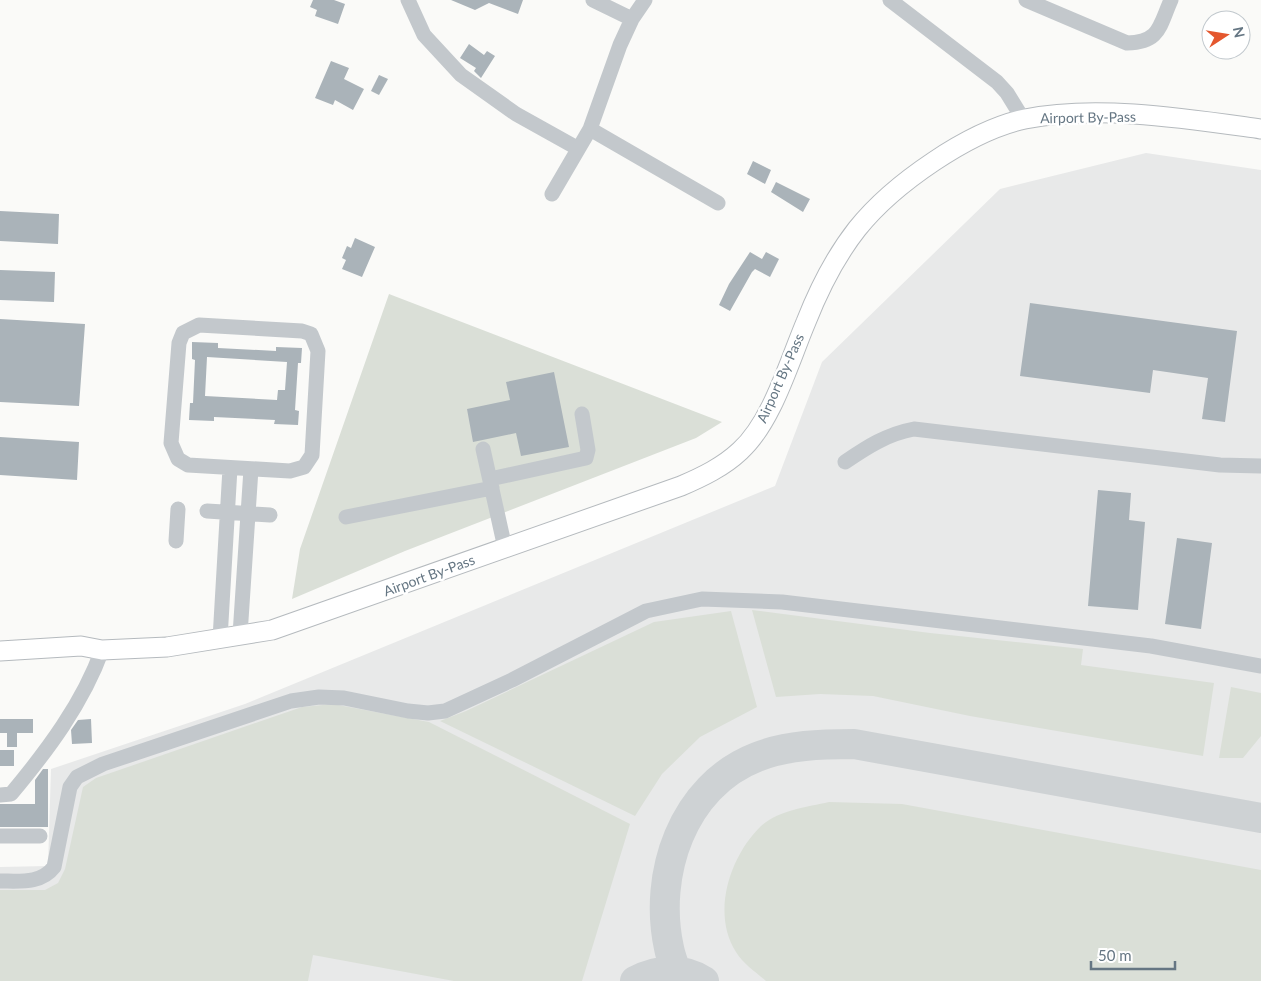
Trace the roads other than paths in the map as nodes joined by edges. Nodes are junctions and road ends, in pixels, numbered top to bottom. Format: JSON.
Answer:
{"nodes":[{"id":1,"x":408,"y":0,"type":"edge"},
{"id":2,"x":593,"y":0,"type":"edge"},
{"id":3,"x":645,"y":0,"type":"edge"},
{"id":4,"x":890,"y":0,"type":"edge"},
{"id":5,"x":1026,"y":0,"type":"edge"},
{"id":6,"x":1171,"y":0,"type":"edge"},
{"id":7,"x":632,"y":19,"type":"junction"},
{"id":8,"x":1024,"y":119,"type":"junction"},
{"id":9,"x":590,"y":129,"type":"junction"},
{"id":10,"x":1261,"y":129,"type":"edge"},
{"id":11,"x":577,"y":148,"type":"junction"},
{"id":12,"x":552,"y":194,"type":"dead end"},
{"id":13,"x":718,"y":203,"type":"dead end"},
{"id":14,"x":582,"y":414,"type":"dead end"},
{"id":15,"x":483,"y":449,"type":"dead end"},
{"id":16,"x":845,"y":462,"type":"dead end"},
{"id":17,"x":1261,"y":466,"type":"edge"},
{"id":18,"x":230,"y":468,"type":"junction"},
{"id":19,"x":251,"y":469,"type":"junction"},
{"id":20,"x":491,"y":484,"type":"junction"},
{"id":21,"x":178,"y":509,"type":"dead end"},
{"id":22,"x":207,"y":511,"type":"dead end"},
{"id":23,"x":227,"y":513,"type":"junction"},
{"id":24,"x":248,"y":515,"type":"junction"},
{"id":25,"x":270,"y":515,"type":"dead end"},
{"id":26,"x":346,"y":517,"type":"dead end"},
{"id":27,"x":176,"y":541,"type":"dead end"},
{"id":28,"x":505,"y":548,"type":"junction"},
{"id":29,"x":224,"y":569,"type":"junction"},
{"id":30,"x":244,"y":571,"type":"junction"},
{"id":31,"x":240,"y":635,"type":"junction"},
{"id":32,"x":220,"y":638,"type":"junction"},
{"id":33,"x":102,"y":650,"type":"junction"},
{"id":34,"x":0,"y":651,"type":"edge"},
{"id":35,"x":0,"y":663,"type":"edge"},
{"id":36,"x":1261,"y":666,"type":"edge"},
{"id":37,"x":0,"y":795,"type":"edge"},
{"id":38,"x":0,"y":836,"type":"edge"},
{"id":39,"x":40,"y":836,"type":"dead end"},
{"id":40,"x":0,"y":881,"type":"edge"}],
"edges":[{"from":1,"to":11,"type":"street"},
{"from":2,"to":7,"type":"street"},
{"from":3,"to":7,"type":"street"},
{"from":4,"to":8,"type":"street"},
{"from":5,"to":6,"type":"street"},
{"from":7,"to":9,"type":"street"},
{"from":8,"to":10,"type":"main road","name":"Airport By-Pass"},
{"from":8,"to":28,"type":"main road","name":"Airport By-Pass"},
{"from":9,"to":11,"type":"street"},
{"from":9,"to":13,"type":"street"},
{"from":11,"to":12,"type":"street"},
{"from":14,"to":20,"type":"street"},
{"from":15,"to":20,"type":"street"},
{"from":16,"to":17,"type":"street"},
{"from":18,"to":19,"type":"street"},
{"from":18,"to":19,"type":"street"},
{"from":18,"to":23,"type":"street"},
{"from":19,"to":24,"type":"street"},
{"from":20,"to":26,"type":"street"},
{"from":20,"to":28,"type":"street"},
{"from":21,"to":27,"type":"street"},
{"from":22,"to":23,"type":"street"},
{"from":23,"to":24,"type":"street"},
{"from":23,"to":29,"type":"street"},
{"from":24,"to":25,"type":"street"},
{"from":24,"to":30,"type":"street"},
{"from":28,"to":31,"type":"main road","name":"Airport By-Pass"},
{"from":29,"to":30,"type":"street"},
{"from":29,"to":32,"type":"street"},
{"from":30,"to":31,"type":"street"},
{"from":31,"to":32,"type":"main road","name":"Airport By-Pass"},
{"from":32,"to":33,"type":"main road","name":"Airport By-Pass"},
{"from":33,"to":34,"type":"main road","name":"Airport By-Pass"},
{"from":33,"to":35,"type":"main road","name":"Airport By-Pass"},
{"from":33,"to":37,"type":"street"},
{"from":36,"to":40,"type":"street"},
{"from":38,"to":39,"type":"street"}]}
